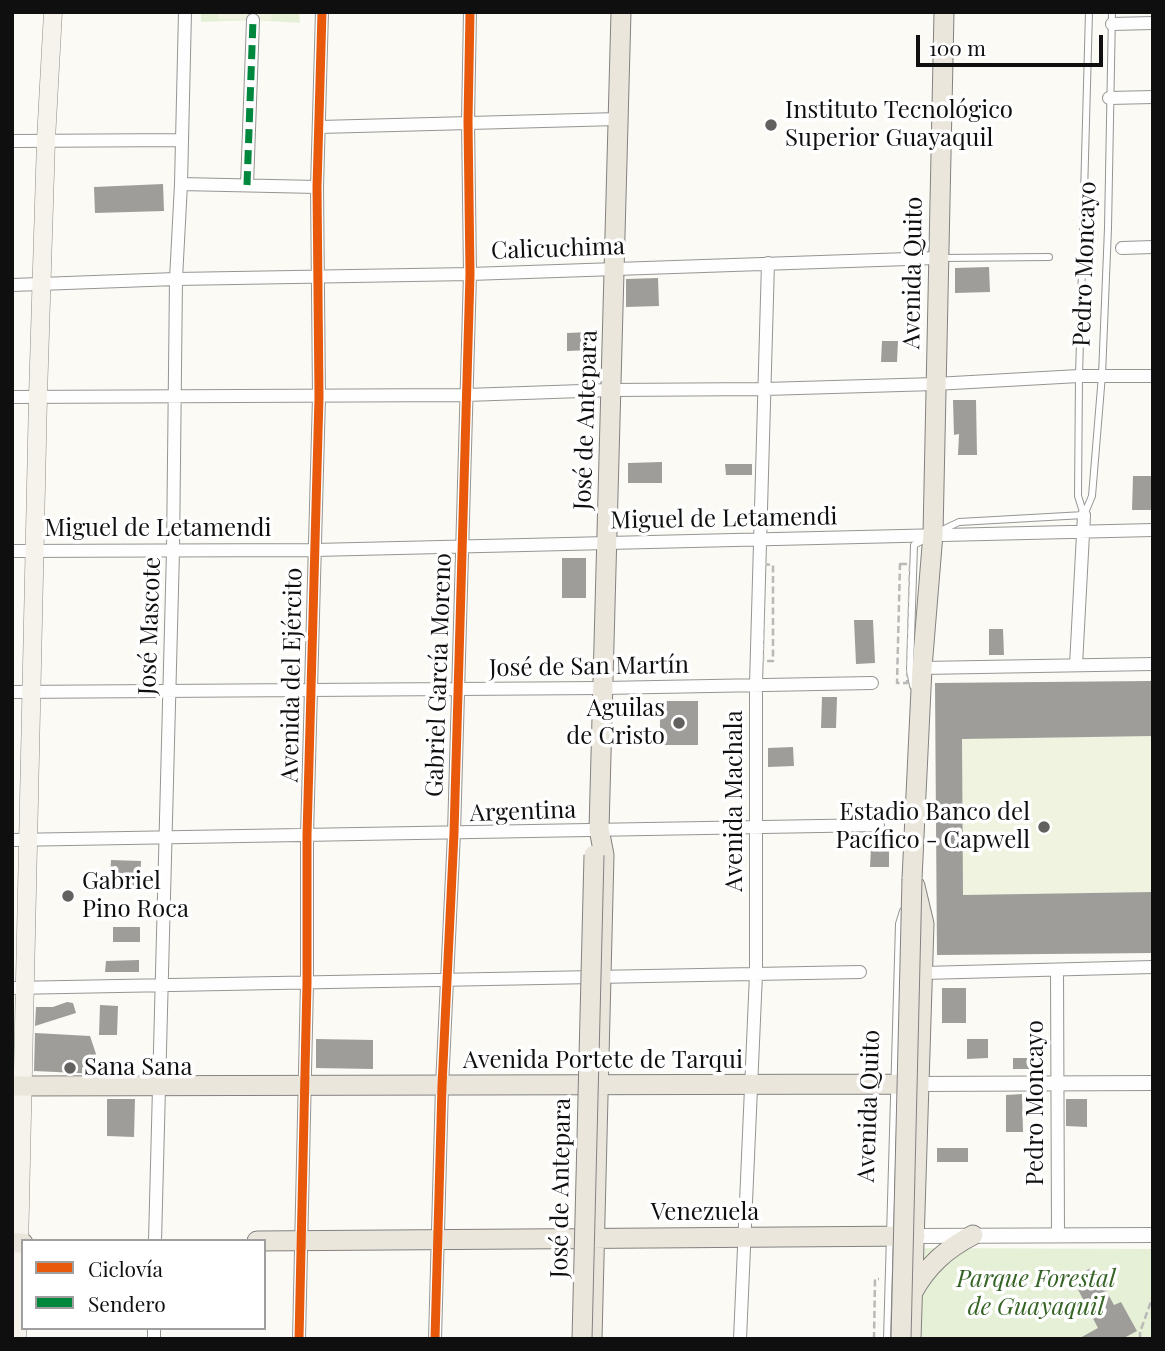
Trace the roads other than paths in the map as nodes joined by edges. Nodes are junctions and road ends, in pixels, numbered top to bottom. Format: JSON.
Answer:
{"nodes":[{"id":1,"x":41,"y":12,"type":"edge"},
{"id":2,"x":53,"y":12,"type":"edge"},
{"id":3,"x":185,"y":12,"type":"edge"},
{"id":4,"x":322,"y":12,"type":"edge"},
{"id":5,"x":470,"y":12,"type":"edge"},
{"id":6,"x":621,"y":12,"type":"edge"},
{"id":7,"x":944,"y":12,"type":"edge"},
{"id":8,"x":1088,"y":12,"type":"edge"},
{"id":9,"x":1112,"y":18,"type":"edge"},
{"id":10,"x":253,"y":20,"type":"dead end"},
{"id":11,"x":1153,"y":23,"type":"edge"},
{"id":12,"x":1153,"y":97,"type":"edge"},
{"id":13,"x":1109,"y":98,"type":"junction"},
{"id":14,"x":618,"y":118,"type":"junction"},
{"id":15,"x":468,"y":121,"type":"junction"},
{"id":16,"x":320,"y":127,"type":"junction"},
{"id":17,"x":182,"y":140,"type":"junction"},
{"id":18,"x":12,"y":141,"type":"edge"},
{"id":19,"x":40,"y":141,"type":"junction"},
{"id":20,"x":181,"y":184,"type":"junction"},
{"id":21,"x":247,"y":185,"type":"junction"},
{"id":22,"x":317,"y":187,"type":"junction"},
{"id":23,"x":1153,"y":247,"type":"edge"},
{"id":24,"x":1122,"y":248,"type":"dead end"},
{"id":25,"x":1049,"y":257,"type":"dead end"},
{"id":26,"x":937,"y":258,"type":"junction"},
{"id":27,"x":768,"y":263,"type":"junction"},
{"id":28,"x":614,"y":267,"type":"junction"},
{"id":29,"x":470,"y":274,"type":"junction"},
{"id":30,"x":319,"y":276,"type":"junction"},
{"id":31,"x":176,"y":279,"type":"junction"},
{"id":32,"x":37,"y":284,"type":"junction"},
{"id":33,"x":12,"y":285,"type":"edge"},
{"id":34,"x":1079,"y":376,"type":"junction"},
{"id":35,"x":1102,"y":376,"type":"junction"},
{"id":36,"x":1153,"y":376,"type":"edge"},
{"id":37,"x":935,"y":384,"type":"junction"},
{"id":38,"x":765,"y":389,"type":"junction"},
{"id":39,"x":611,"y":390,"type":"junction"},
{"id":40,"x":176,"y":395,"type":"junction"},
{"id":41,"x":466,"y":395,"type":"junction"},
{"id":42,"x":26,"y":396,"type":"edge"},
{"id":43,"x":319,"y":397,"type":"junction"},
{"id":44,"x":1084,"y":515,"type":"junction"},
{"id":45,"x":1153,"y":530,"type":"edge"},
{"id":46,"x":1084,"y":531,"type":"junction"},
{"id":47,"x":933,"y":534,"type":"junction"},
{"id":48,"x":762,"y":540,"type":"junction"},
{"id":49,"x":607,"y":543,"type":"junction"},
{"id":50,"x":463,"y":546,"type":"junction"},
{"id":51,"x":315,"y":550,"type":"junction"},
{"id":52,"x":24,"y":551,"type":"edge"},
{"id":53,"x":173,"y":551,"type":"junction"},
{"id":54,"x":1153,"y":664,"type":"edge"},
{"id":55,"x":1076,"y":665,"type":"junction"},
{"id":56,"x":922,"y":668,"type":"junction"},
{"id":57,"x":872,"y":683,"type":"dead end"},
{"id":58,"x":756,"y":684,"type":"junction"},
{"id":59,"x":603,"y":688,"type":"junction"},
{"id":60,"x":311,"y":690,"type":"junction"},
{"id":61,"x":458,"y":690,"type":"junction"},
{"id":62,"x":169,"y":691,"type":"junction"},
{"id":63,"x":21,"y":692,"type":"edge"},
{"id":64,"x":920,"y":719,"type":"junction"},
{"id":65,"x":878,"y":825,"type":"dead end"},
{"id":66,"x":756,"y":827,"type":"junction"},
{"id":67,"x":599,"y":829,"type":"junction"},
{"id":68,"x":454,"y":833,"type":"junction"},
{"id":69,"x":307,"y":835,"type":"junction"},
{"id":70,"x":165,"y":837,"type":"junction"},
{"id":71,"x":20,"y":839,"type":"edge"},
{"id":72,"x":912,"y":878,"type":"junction"},
{"id":73,"x":1153,"y":967,"type":"edge"},
{"id":74,"x":1056,"y":970,"type":"junction"},
{"id":75,"x":860,"y":972,"type":"dead end"},
{"id":76,"x":923,"y":973,"type":"junction"},
{"id":77,"x":756,"y":974,"type":"junction"},
{"id":78,"x":601,"y":977,"type":"junction"},
{"id":79,"x":446,"y":980,"type":"junction"},
{"id":80,"x":307,"y":983,"type":"junction"},
{"id":81,"x":161,"y":986,"type":"junction"},
{"id":82,"x":18,"y":988,"type":"edge"},
{"id":83,"x":1153,"y":1083,"type":"edge"},
{"id":84,"x":750,"y":1084,"type":"junction"},
{"id":85,"x":894,"y":1084,"type":"junction"},
{"id":86,"x":919,"y":1084,"type":"junction"},
{"id":87,"x":1057,"y":1084,"type":"junction"},
{"id":88,"x":599,"y":1085,"type":"junction"},
{"id":89,"x":17,"y":1086,"type":"edge"},
{"id":90,"x":442,"y":1086,"type":"junction"},
{"id":91,"x":158,"y":1087,"type":"junction"},
{"id":92,"x":305,"y":1087,"type":"junction"},
{"id":93,"x":12,"y":1168,"type":"edge"},
{"id":94,"x":973,"y":1235,"type":"junction"},
{"id":95,"x":1153,"y":1235,"type":"edge"},
{"id":96,"x":1058,"y":1236,"type":"junction"},
{"id":97,"x":890,"y":1237,"type":"junction"},
{"id":98,"x":915,"y":1237,"type":"junction"},
{"id":99,"x":744,"y":1238,"type":"junction"},
{"id":100,"x":155,"y":1239,"type":"edge"},
{"id":101,"x":595,"y":1239,"type":"junction"},
{"id":102,"x":301,"y":1240,"type":"junction"},
{"id":103,"x":438,"y":1240,"type":"junction"},
{"id":104,"x":266,"y":1241,"type":"edge"},
{"id":105,"x":18,"y":1243,"type":"edge"},
{"id":106,"x":912,"y":1293,"type":"junction"},
{"id":107,"x":17,"y":1339,"type":"edge"},
{"id":108,"x":299,"y":1339,"type":"edge"},
{"id":109,"x":435,"y":1339,"type":"edge"},
{"id":110,"x":582,"y":1339,"type":"edge"},
{"id":111,"x":593,"y":1339,"type":"edge"},
{"id":112,"x":740,"y":1339,"type":"edge"},
{"id":113,"x":887,"y":1339,"type":"edge"},
{"id":114,"x":901,"y":1339,"type":"edge"},
{"id":115,"x":911,"y":1339,"type":"edge"}],
"edges":[{"from":1,"to":19,"type":"main road"},
{"from":2,"to":19,"type":"main road"},
{"from":3,"to":17,"type":"street","name":"José Mascote"},
{"from":4,"to":16,"type":"street","name":"Avenida del Ejército"},
{"from":5,"to":15,"type":"street","name":"Gabriel García Moreno"},
{"from":6,"to":14,"type":"main road","name":"José de Antepara"},
{"from":7,"to":26,"type":"main road","name":"Avenida Quito"},
{"from":8,"to":34,"type":"lane","name":"Pedro Moncayo"},
{"from":9,"to":11,"type":"street"},
{"from":9,"to":13,"type":"lane","name":"Pedro Moncayo"},
{"from":10,"to":21,"type":"street"},
{"from":12,"to":13,"type":"street"},
{"from":13,"to":35,"type":"lane","name":"Pedro Moncayo"},
{"from":14,"to":15,"type":"street"},
{"from":14,"to":28,"type":"main road","name":"José de Antepara"},
{"from":15,"to":16,"type":"street"},
{"from":15,"to":29,"type":"street","name":"Gabriel García Moreno"},
{"from":16,"to":22,"type":"street","name":"Avenida del Ejército"},
{"from":17,"to":19,"type":"street"},
{"from":17,"to":20,"type":"street","name":"José Mascote"},
{"from":18,"to":19,"type":"street"},
{"from":19,"to":32,"type":"main road"},
{"from":20,"to":21,"type":"street"},
{"from":20,"to":31,"type":"street","name":"José Mascote"},
{"from":21,"to":22,"type":"street"},
{"from":22,"to":30,"type":"street","name":"Avenida del Ejército"},
{"from":23,"to":24,"type":"street"},
{"from":25,"to":26,"type":"lane"},
{"from":26,"to":27,"type":"street","name":"Calicuchima"},
{"from":26,"to":37,"type":"main road","name":"Avenida Quito"},
{"from":27,"to":28,"type":"street","name":"Calicuchima"},
{"from":27,"to":38,"type":"street","name":"Avenida Machala"},
{"from":28,"to":29,"type":"street","name":"Calicuchima"},
{"from":28,"to":39,"type":"main road","name":"José de Antepara"},
{"from":29,"to":30,"type":"street","name":"Calicuchima"},
{"from":29,"to":41,"type":"street","name":"Gabriel García Moreno"},
{"from":30,"to":31,"type":"street","name":"Calicuchima"},
{"from":30,"to":43,"type":"street","name":"Avenida del Ejército"},
{"from":31,"to":32,"type":"street","name":"Calicuchima"},
{"from":31,"to":40,"type":"street","name":"José Mascote"},
{"from":32,"to":33,"type":"street","name":"Calicuchima"},
{"from":32,"to":42,"type":"main road"},
{"from":34,"to":35,"type":"street"},
{"from":34,"to":37,"type":"street"},
{"from":34,"to":44,"type":"lane","name":"Pedro Moncayo"},
{"from":35,"to":36,"type":"street"},
{"from":35,"to":44,"type":"lane","name":"Pedro Moncayo"},
{"from":37,"to":38,"type":"street"},
{"from":37,"to":47,"type":"main road","name":"Avenida Quito"},
{"from":38,"to":39,"type":"street"},
{"from":38,"to":48,"type":"street","name":"Avenida Machala"},
{"from":39,"to":41,"type":"street"},
{"from":39,"to":49,"type":"main road","name":"José de Antepara"},
{"from":40,"to":42,"type":"street"},
{"from":40,"to":43,"type":"street"},
{"from":40,"to":53,"type":"street","name":"José Mascote"},
{"from":41,"to":43,"type":"street"},
{"from":41,"to":50,"type":"street","name":"Gabriel García Moreno"},
{"from":42,"to":52,"type":"main road"},
{"from":43,"to":51,"type":"street","name":"Avenida del Ejército"},
{"from":44,"to":46,"type":"street","name":"Pedro Moncayo"},
{"from":44,"to":47,"type":"lane","name":"Miguel de Letamendi"},
{"from":45,"to":46,"type":"street","name":"Miguel de Letamendi"},
{"from":46,"to":47,"type":"street","name":"Miguel de Letamendi"},
{"from":46,"to":55,"type":"street","name":"Pedro Moncayo"},
{"from":47,"to":48,"type":"street","name":"Miguel de Letamendi"},
{"from":47,"to":56,"type":"main road","name":"Avenida Quito"},
{"from":47,"to":64,"type":"lane","name":"Avenida Quito"},
{"from":48,"to":49,"type":"street","name":"Miguel de Letamendi"},
{"from":48,"to":58,"type":"street","name":"Avenida Machala"},
{"from":49,"to":50,"type":"street","name":"Miguel de Letamendi"},
{"from":49,"to":59,"type":"main road","name":"José de Antepara"},
{"from":50,"to":51,"type":"street","name":"Miguel de Letamendi"},
{"from":50,"to":61,"type":"street","name":"Gabriel García Moreno"},
{"from":51,"to":53,"type":"street","name":"Miguel de Letamendi"},
{"from":51,"to":60,"type":"street","name":"Avenida del Ejército"},
{"from":52,"to":53,"type":"street","name":"Miguel de Letamendi"},
{"from":52,"to":63,"type":"main road"},
{"from":53,"to":62,"type":"street","name":"José Mascote"},
{"from":54,"to":55,"type":"street"},
{"from":55,"to":56,"type":"street"},
{"from":56,"to":64,"type":"main road","name":"Avenida Quito"},
{"from":57,"to":58,"type":"street","name":"José de San Martín"},
{"from":58,"to":59,"type":"street","name":"José de San Martín"},
{"from":58,"to":66,"type":"street","name":"Avenida Machala"},
{"from":59,"to":61,"type":"street","name":"José de San Martín"},
{"from":59,"to":67,"type":"main road","name":"José de Antepara"},
{"from":60,"to":61,"type":"street","name":"José de San Martín"},
{"from":60,"to":62,"type":"street","name":"José de San Martín"},
{"from":60,"to":69,"type":"street","name":"Avenida del Ejército"},
{"from":61,"to":68,"type":"street","name":"Gabriel García Moreno"},
{"from":62,"to":63,"type":"street","name":"José de San Martín"},
{"from":62,"to":70,"type":"street","name":"José Mascote"},
{"from":63,"to":71,"type":"main road"},
{"from":64,"to":72,"type":"main road","name":"Avenida Quito"},
{"from":65,"to":66,"type":"street","name":"Argentina"},
{"from":66,"to":67,"type":"street","name":"Argentina"},
{"from":66,"to":77,"type":"street","name":"Avenida Machala"},
{"from":67,"to":68,"type":"street","name":"Argentina"},
{"from":67,"to":78,"type":"main road","name":"José de Antepara"},
{"from":67,"to":110,"type":"main road","name":"José de Antepara","bridge":true},
{"from":68,"to":69,"type":"street","name":"Argentina"},
{"from":68,"to":79,"type":"street","name":"Gabriel García Moreno"},
{"from":69,"to":70,"type":"street","name":"Argentina"},
{"from":69,"to":80,"type":"street","name":"Avenida del Ejército"},
{"from":70,"to":71,"type":"street","name":"Argentina"},
{"from":70,"to":81,"type":"street","name":"José Mascote"},
{"from":71,"to":82,"type":"main road"},
{"from":72,"to":76,"type":"main road","name":"Avenida Quito"},
{"from":72,"to":85,"type":"lane","name":"Avenida Quito"},
{"from":72,"to":114,"type":"main road","name":"Avenida Quito","bridge":true},
{"from":73,"to":74,"type":"street"},
{"from":74,"to":76,"type":"street"},
{"from":74,"to":87,"type":"street","name":"Pedro Moncayo"},
{"from":75,"to":77,"type":"street"},
{"from":76,"to":86,"type":"main road","name":"Avenida Quito"},
{"from":77,"to":78,"type":"street"},
{"from":77,"to":84,"type":"street","name":"Avenida Machala"},
{"from":78,"to":79,"type":"street"},
{"from":78,"to":88,"type":"main road","name":"José de Antepara"},
{"from":79,"to":80,"type":"street"},
{"from":79,"to":90,"type":"street","name":"Gabriel García Moreno"},
{"from":80,"to":81,"type":"street"},
{"from":80,"to":92,"type":"street","name":"Avenida del Ejército"},
{"from":81,"to":82,"type":"street"},
{"from":81,"to":91,"type":"street","name":"José Mascote"},
{"from":82,"to":89,"type":"main road"},
{"from":83,"to":87,"type":"street","name":"Avenida Portete de Tarqui"},
{"from":84,"to":85,"type":"main road","name":"Avenida Portete de Tarqui"},
{"from":84,"to":88,"type":"main road","name":"Avenida Portete de Tarqui"},
{"from":84,"to":99,"type":"street","name":"Avenida Machala"},
{"from":85,"to":86,"type":"main road","name":"Avenida Portete de Tarqui"},
{"from":85,"to":97,"type":"lane","name":"Avenida Quito"},
{"from":86,"to":87,"type":"street","name":"Avenida Portete de Tarqui"},
{"from":86,"to":98,"type":"main road","name":"Avenida Quito"},
{"from":87,"to":96,"type":"street","name":"Pedro Moncayo"},
{"from":88,"to":90,"type":"main road","name":"Avenida Portete de Tarqui"},
{"from":88,"to":101,"type":"main road","name":"José de Antepara"},
{"from":89,"to":91,"type":"main road","name":"Avenida Portete de Tarqui"},
{"from":89,"to":93,"type":"main road"},
{"from":89,"to":105,"type":"main road"},
{"from":90,"to":92,"type":"main road","name":"Avenida Portete de Tarqui"},
{"from":90,"to":103,"type":"street","name":"Gabriel García Moreno"},
{"from":91,"to":92,"type":"main road","name":"Avenida Portete de Tarqui"},
{"from":91,"to":100,"type":"street","name":"José Mascote"},
{"from":92,"to":102,"type":"street","name":"Avenida del Ejército"},
{"from":94,"to":96,"type":"street","name":"Venezuela"},
{"from":94,"to":98,"type":"street","name":"Venezuela"},
{"from":94,"to":106,"type":"main road"},
{"from":95,"to":96,"type":"street","name":"Venezuela"},
{"from":97,"to":98,"type":"main road","name":"Venezuela"},
{"from":97,"to":99,"type":"main road","name":"Venezuela"},
{"from":97,"to":113,"type":"lane","name":"Avenida Quito"},
{"from":98,"to":106,"type":"main road","name":"Avenida Quito"},
{"from":99,"to":101,"type":"main road","name":"Venezuela"},
{"from":99,"to":112,"type":"street","name":"Avenida Machala"},
{"from":101,"to":103,"type":"main road","name":"Venezuela"},
{"from":101,"to":111,"type":"main road","name":"José de Antepara"},
{"from":102,"to":103,"type":"main road","name":"Venezuela"},
{"from":102,"to":104,"type":"main road","name":"Venezuela"},
{"from":102,"to":108,"type":"street","name":"Avenida del Ejército"},
{"from":103,"to":109,"type":"street","name":"Gabriel García Moreno"},
{"from":105,"to":107,"type":"main road"},
{"from":106,"to":115,"type":"main road","name":"Avenida Quito"}]}
